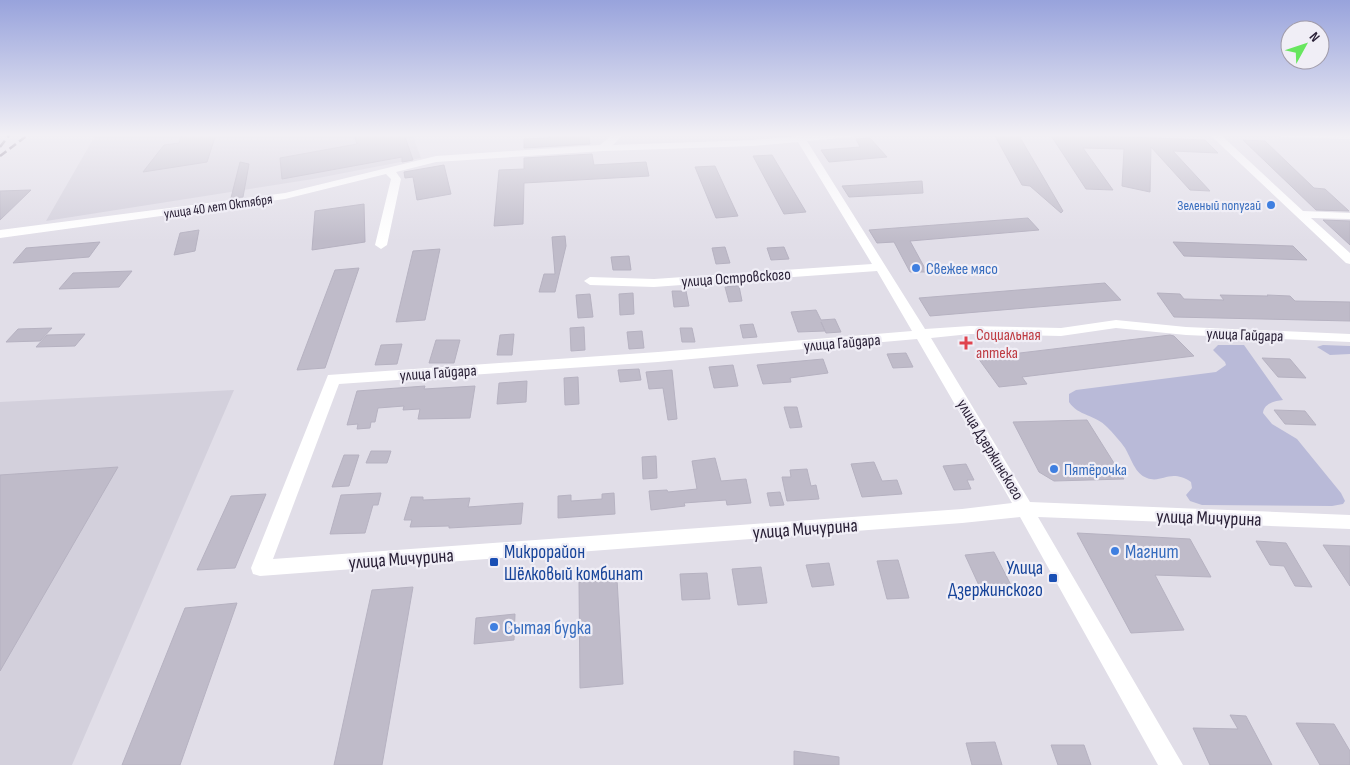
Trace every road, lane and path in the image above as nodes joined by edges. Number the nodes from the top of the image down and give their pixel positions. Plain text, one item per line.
1 (394, 170) edge
2 (820, 170) edge
3 (1253, 170) edge
4 (389, 171) junction
5 (1301, 214) junction
6 (1350, 216) edge
7 (0, 234) edge
8 (381, 245) dead end
9 (1350, 260) edge
10 (881, 267) junction
11 (590, 281) dead end
12 (923, 335) junction
13 (1350, 338) edge
14 (1027, 509) junction
15 (1350, 522) edge
16 (260, 568) joint
17 (1171, 765) edge

1 - 4 street, улица 40 лет Октября
2 - 10 street, улица Дзержинского
3 - 5 street
4 - 7 street, улица 40 лет Октября
4 - 8 street
5 - 6 street
5 - 9 street
10 - 11 street, улица Островского
10 - 12 street, улица Дзержинского
12 - 13 street, улица Гайдара
12 - 14 street, улица Дзержинского
12 - 16 street, улица Гайдара
14 - 15 street, улица Мичурина
14 - 16 street, улица Мичурина
14 - 17 street, улица Дзержинского

